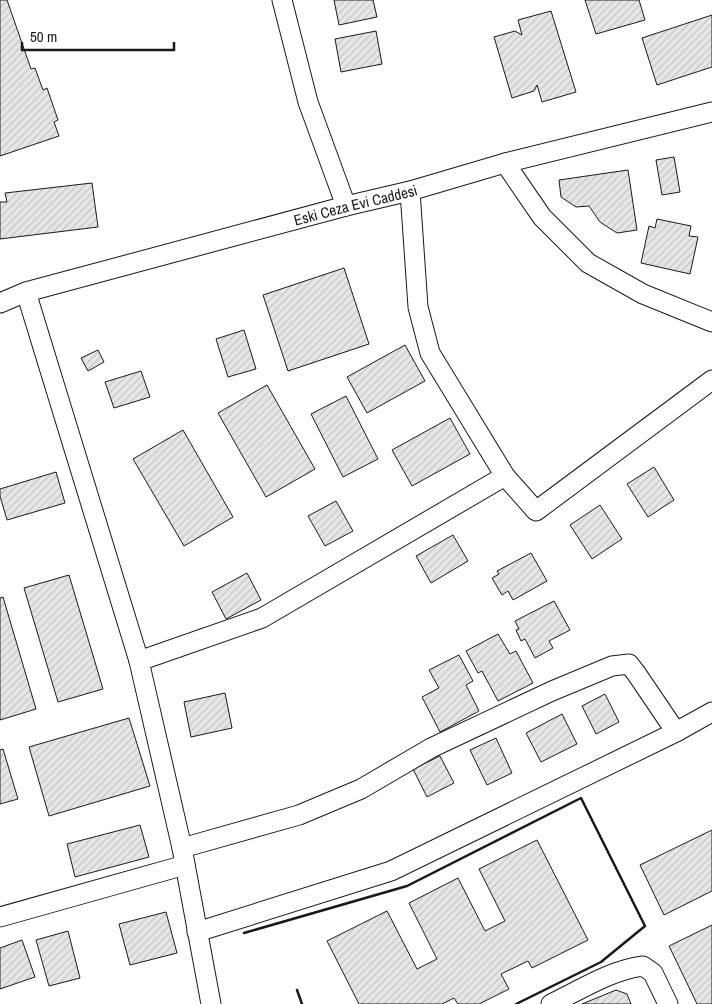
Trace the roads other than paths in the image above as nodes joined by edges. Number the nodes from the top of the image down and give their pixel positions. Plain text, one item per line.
1 (282, 0) edge
2 (712, 112) edge
3 (505, 162) junction
4 (410, 192) junction
5 (346, 206) junction
6 (26, 292) junction
7 (0, 303) edge
8 (712, 322) edge
9 (712, 380) edge
10 (505, 476) junction
11 (139, 661) junction
12 (712, 712) edge
13 (676, 732) junction
14 (183, 856) junction
15 (0, 917) edge
16 (197, 932) junction
17 (211, 1004) edge
18 (551, 1004) edge
19 (668, 1004) edge

1 - 5 street
2 - 3 street, Eski Ceza Evi Caddesi
3 - 4 street, Eski Ceza Evi Caddesi
3 - 8 street
4 - 5 street, Eski Ceza Evi Caddesi
4 - 10 street
5 - 6 street, Eski Ceza Evi Caddesi
6 - 7 street, Eski Ceza Evi Caddesi
6 - 11 street
9 - 10 street
10 - 11 street
11 - 14 street
12 - 13 street
13 - 14 street
13 - 16 street
14 - 15 street
14 - 16 street
16 - 17 street
18 - 19 street

